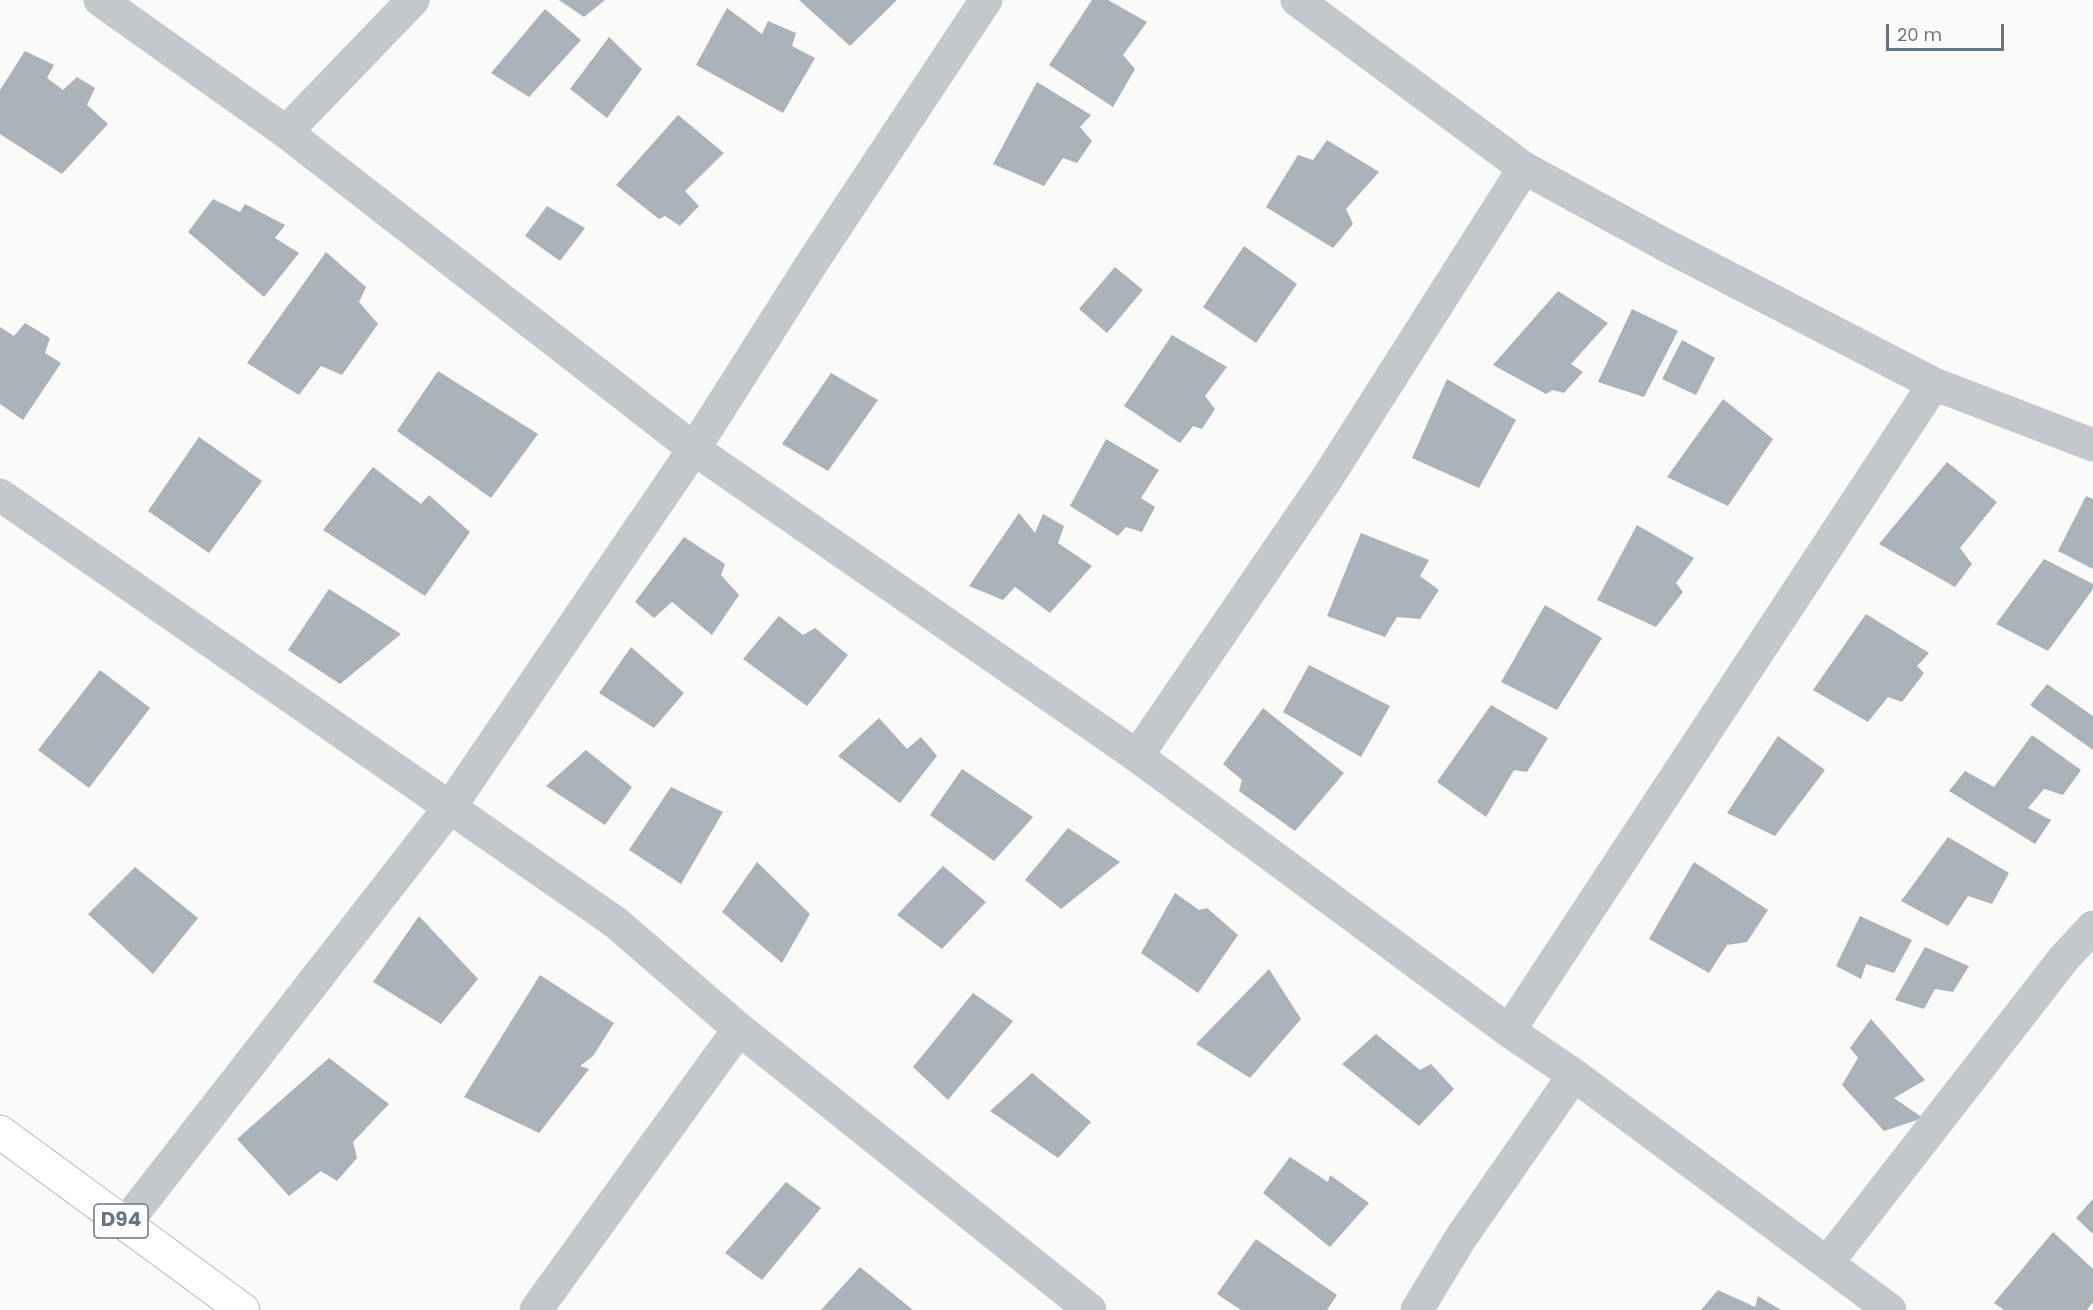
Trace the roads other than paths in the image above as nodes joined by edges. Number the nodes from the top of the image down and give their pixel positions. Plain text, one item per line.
1 (100, 0) edge
2 (414, 0) edge
3 (986, 0) edge
4 (1297, 0) edge
5 (286, 132) junction
6 (1524, 168) junction
7 (1934, 384) junction
8 (2093, 445) edge
9 (694, 449) junction
10 (0, 495) edge
11 (1137, 756) junction
12 (450, 807) junction
13 (2093, 927) edge
14 (739, 1029) junction
15 (1509, 1031) junction
16 (1574, 1075) junction
17 (0, 1132) edge
18 (125, 1224) junction
19 (1827, 1263) junction
20 (243, 1310) edge
21 (536, 1310) edge
22 (1090, 1310) edge
23 (1417, 1310) edge
24 (1890, 1310) edge

1 - 5 street
2 - 5 street
3 - 9 street
4 - 6 street
5 - 9 street
6 - 7 street
6 - 11 street
7 - 8 street
7 - 15 street
9 - 11 street
9 - 12 street
10 - 12 street
11 - 15 street
12 - 14 street
12 - 18 street
13 - 19 street
14 - 21 street
14 - 22 street
15 - 16 street
16 - 19 street
16 - 23 street
17 - 18 main road, D94
18 - 20 main road, D94
19 - 24 street

